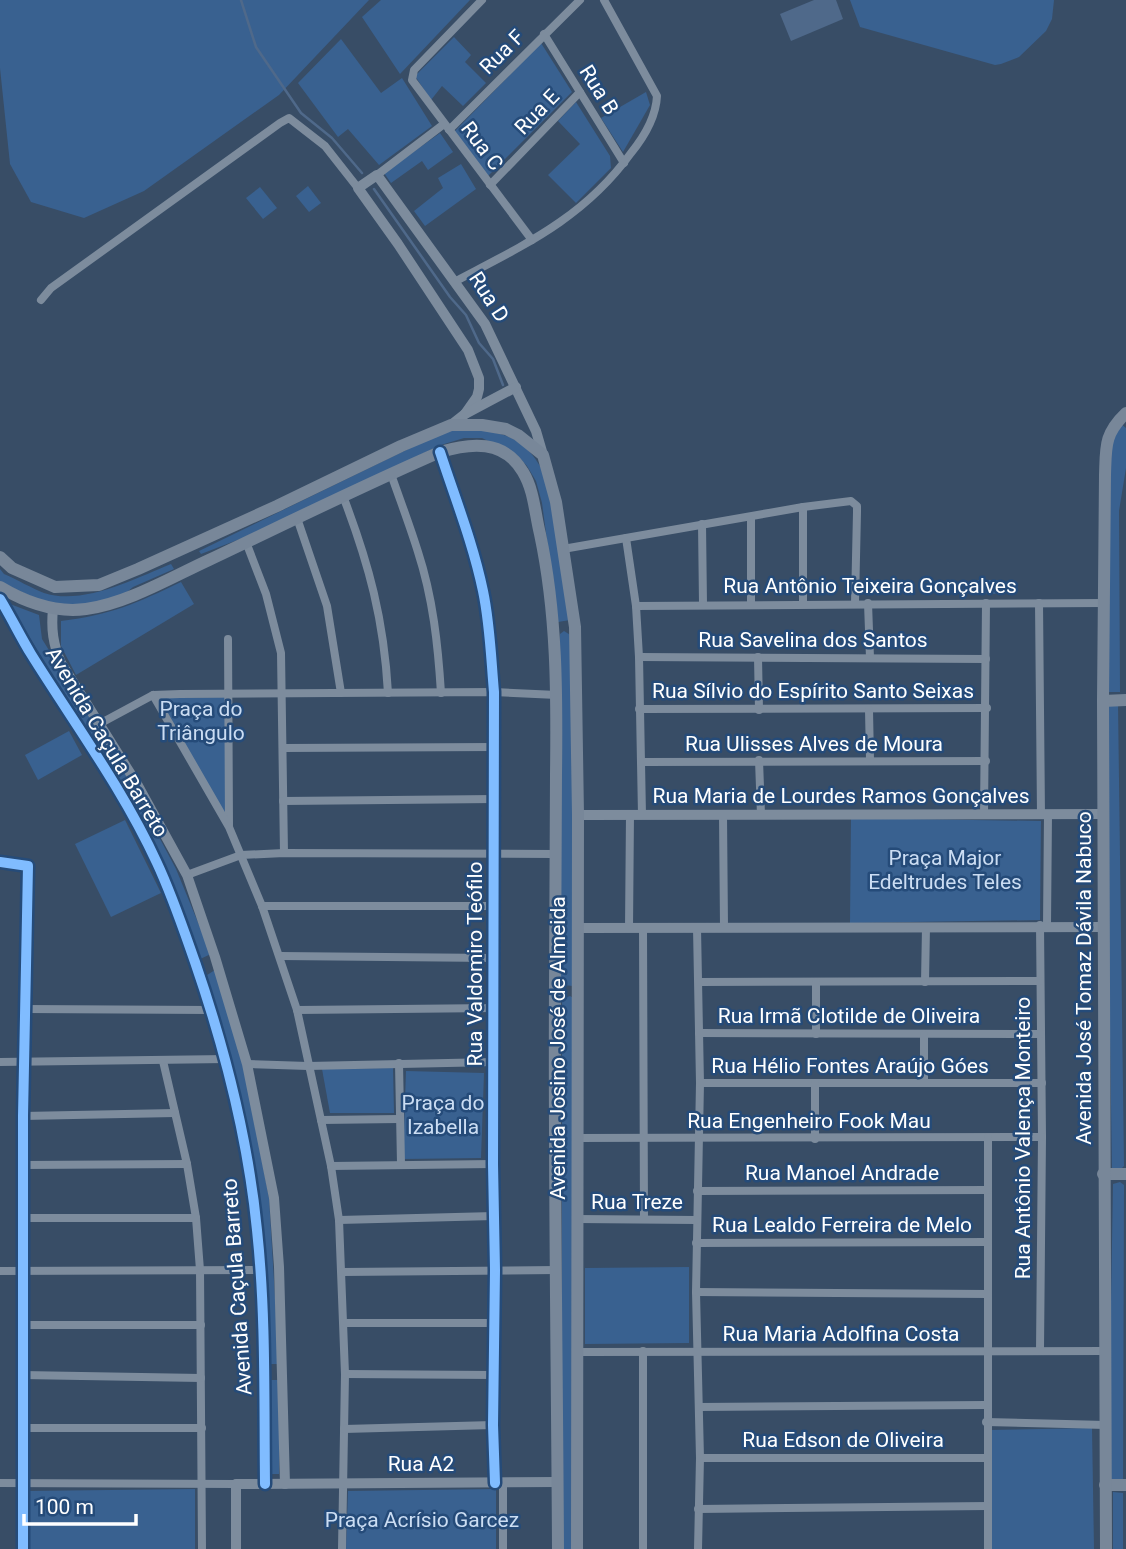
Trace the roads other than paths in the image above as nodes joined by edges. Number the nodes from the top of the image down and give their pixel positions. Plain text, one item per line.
1 (482, 0) edge
2 (580, 0) edge
3 (604, 0) edge
4 (544, 34) junction
5 (580, 92) junction
6 (447, 127) junction
7 (624, 163) junction
8 (377, 175) junction
9 (490, 185) junction
10 (358, 188) junction
11 (532, 240) junction
12 (456, 281) junction
13 (41, 300) dead end
14 (516, 387) junction
15 (1126, 413) edge
16 (465, 414) junction
17 (451, 425) junction
18 (440, 452) junction
19 (543, 455) junction
20 (391, 474) junction
21 (343, 496) junction
22 (803, 507) junction
23 (751, 517) junction
24 (297, 518) junction
25 (239, 523) junction
26 (702, 524) junction
27 (626, 538) junction
28 (246, 542) junction
29 (563, 548) junction
30 (0, 557) edge
31 (121, 576) junction
32 (0, 587) edge
33 (136, 593) junction
34 (0, 599) edge
35 (855, 603) junction
36 (868, 603) junction
37 (986, 603) junction
38 (1038, 603) junction
39 (1104, 603) junction
40 (703, 604) junction
41 (751, 604) junction
42 (803, 604) junction
43 (636, 606) junction
44 (53, 609) junction
45 (575, 627) junction
46 (554, 630) junction
47 (229, 639) dead end
48 (639, 657) junction
49 (758, 657) junction
50 (870, 658) junction
51 (986, 659) junction
52 (494, 692) junction
53 (388, 693) junction
54 (441, 693) junction
55 (229, 694) junction
56 (283, 694) junction
57 (341, 694) junction
58 (153, 695) junction
59 (557, 695) junction
60 (1126, 699) edge
61 (1103, 701) junction
62 (987, 708) junction
63 (639, 709) junction
64 (759, 710) junction
65 (869, 710) junction
66 (101, 723) junction
67 (283, 747) junction
68 (494, 747) junction
69 (759, 760) junction
70 (870, 760) junction
71 (986, 761) junction
72 (641, 762) junction
73 (495, 799) junction
74 (283, 801) junction
75 (1044, 814) junction
76 (1104, 814) junction
77 (578, 815) junction
78 (636, 815) junction
79 (723, 815) junction
80 (985, 815) junction
81 (761, 816) junction
82 (229, 827) junction
83 (284, 853) junction
84 (494, 853) junction
85 (555, 853) junction
86 (241, 855) junction
87 (0, 862) edge
88 (187, 875) junction
89 (262, 906) junction
90 (493, 906) junction
91 (1044, 925) junction
92 (724, 927) junction
93 (926, 927) junction
94 (1104, 927) junction
95 (578, 928) junction
96 (629, 928) junction
97 (643, 928) junction
98 (697, 928) junction
99 (280, 956) junction
100 (215, 957) junction
101 (493, 958) junction
102 (196, 964) junction
103 (1040, 981) junction
104 (699, 982) junction
105 (816, 982) junction
106 (925, 982) junction
107 (555, 990) junction
108 (577, 990) junction
109 (495, 1008) junction
110 (25, 1009) junction
111 (211, 1010) junction
112 (297, 1010) junction
113 (699, 1033) junction
114 (816, 1034) junction
115 (1041, 1034) junction
116 (924, 1035) junction
117 (226, 1059) junction
118 (163, 1061) junction
119 (0, 1062) edge
120 (24, 1062) junction
121 (494, 1062) junction
122 (400, 1063) junction
123 (247, 1064) junction
124 (308, 1066) junction
125 (700, 1083) junction
126 (815, 1083) junction
127 (924, 1083) junction
128 (1042, 1083) junction
129 (175, 1113) junction
130 (23, 1116) junction
131 (399, 1119) junction
132 (321, 1120) junction
133 (699, 1137) junction
134 (1042, 1137) junction
135 (576, 1138) junction
136 (988, 1138) junction
137 (645, 1139) junction
138 (816, 1139) junction
139 (187, 1164) junction
140 (401, 1164) junction
141 (493, 1164) junction
142 (24, 1165) junction
143 (331, 1166) junction
144 (1104, 1174) junction
145 (1126, 1174) edge
146 (988, 1190) junction
147 (697, 1191) junction
148 (494, 1216) junction
149 (24, 1218) junction
150 (196, 1218) junction
151 (644, 1218) junction
152 (577, 1219) junction
153 (339, 1220) junction
154 (696, 1220) junction
155 (988, 1242) junction
156 (696, 1243) junction
157 (0, 1270) edge
158 (200, 1270) junction
159 (260, 1270) junction
160 (495, 1270) junction
161 (557, 1270) junction
162 (23, 1271) junction
163 (342, 1272) junction
164 (696, 1292) junction
165 (988, 1294) junction
166 (344, 1323) junction
167 (494, 1323) junction
168 (23, 1325) junction
169 (201, 1325) junction
170 (1040, 1350) junction
171 (643, 1351) junction
172 (696, 1351) junction
173 (986, 1351) junction
174 (1104, 1351) junction
175 (578, 1352) junction
176 (264, 1373) junction
177 (282, 1373) junction
178 (345, 1374) junction
179 (22, 1375) junction
180 (493, 1375) junction
181 (201, 1378) junction
182 (986, 1405) junction
183 (699, 1407) junction
184 (986, 1423) junction
185 (493, 1425) junction
186 (1107, 1425) junction
187 (23, 1428) junction
188 (202, 1429) junction
189 (344, 1429) junction
190 (700, 1458) junction
191 (987, 1458) junction
192 (558, 1482) junction
193 (0, 1483) edge
194 (23, 1483) junction
195 (343, 1483) junction
196 (499, 1483) junction
197 (202, 1484) junction
198 (236, 1484) junction
199 (265, 1484) junction
200 (285, 1484) junction
201 (1105, 1485) junction
202 (1126, 1485) edge
203 (988, 1506) junction
204 (698, 1509) junction
205 (23, 1549) edge
206 (202, 1549) edge
207 (236, 1549) edge
208 (342, 1549) edge
209 (503, 1549) edge
210 (558, 1549) edge
211 (577, 1549) edge
212 (643, 1549) edge
213 (698, 1549) edge
214 (988, 1549) edge
215 (1106, 1549) edge

1 - 6 street, Rua C
2 - 4 street, Rua F
3 - 7 street
4 - 5 street, Rua B
4 - 6 street, Rua F
5 - 7 street, Rua B
5 - 9 street, Rua E
6 - 8 street, Rua F
6 - 9 street, Rua C
7 - 11 street
8 - 10 street
8 - 12 street, Rua D
9 - 11 street, Rua C
10 - 13 street
10 - 16 street
11 - 12 street
12 - 14 street, Rua D
14 - 16 street
14 - 19 street, Rua D
15 - 39 main road, Avenida José Tomaz Dávila Nabuco
16 - 17 street
17 - 19 main road
17 - 25 main road
18 - 20 main road, Avenida Josino José de Almeida
18 - 46 main road, Avenida Josino José de Almeida
18 - 52 street, Rua Valdomiro Teófilo
19 - 29 main road, Avenida Josino José de Almeida
20 - 21 main road, Avenida Josino José de Almeida
20 - 54 street
21 - 24 main road, Avenida Josino José de Almeida
21 - 53 street
22 - 23 street
22 - 35 street
22 - 42 street
23 - 26 street
23 - 41 street
24 - 28 main road, Avenida Josino José de Almeida
24 - 57 street
25 - 28 main road
25 - 31 main road
26 - 27 street
26 - 40 street
27 - 29 street
27 - 43 street
28 - 33 main road
28 - 56 street
29 - 45 main road, Avenida Josino José de Almeida
30 - 31 main road
31 - 33 main road
32 - 44 main road
33 - 44 main road
34 - 102 street, Avenida Caçula Barreto
35 - 36 street, Rua Antônio Teixeira Gonçalves
35 - 42 street, Rua Antônio Teixeira Gonçalves
36 - 37 street, Rua Antônio Teixeira Gonçalves
36 - 50 street
37 - 38 street, Rua Antônio Teixeira Gonçalves
37 - 51 street
38 - 39 street, Rua Antônio Teixeira Gonçalves
38 - 75 street, Rua Antônio Valença Monteiro
39 - 61 main road, Avenida José Tomaz Dávila Nabuco
40 - 41 street, Rua Antônio Teixeira Gonçalves
40 - 43 street, Rua Antônio Teixeira Gonçalves
41 - 42 street, Rua Antônio Teixeira Gonçalves
43 - 48 street
44 - 66 street, Avenida Caçula Barreto
45 - 46 main road
45 - 77 main road, Avenida Josino José de Almeida
46 - 59 main road, Avenida Josino José de Almeida
47 - 55 street
48 - 49 street, Rua Savelina dos Santos
48 - 63 street
49 - 50 street, Rua Savelina dos Santos
49 - 64 street
50 - 51 street, Rua Savelina dos Santos
51 - 62 street
52 - 54 street
52 - 59 street
52 - 68 street, Rua Valdomiro Teófilo
53 - 54 street
53 - 57 street
55 - 56 street
55 - 58 street
55 - 82 street
56 - 57 street
56 - 67 street
58 - 66 street
58 - 82 street
59 - 85 main road, Avenida Josino José de Almeida
60 - 61 main road
61 - 76 main road, Avenida José Tomaz Dávila Nabuco
62 - 65 street, Rua Sílvio do Espírito Santo Seixas
62 - 71 street
63 - 64 street, Rua Sílvio do Espírito Santo Seixas
63 - 72 street
64 - 65 street, Rua Sílvio do Espírito Santo Seixas
65 - 70 street
66 - 88 street, Avenida Caçula Barreto
67 - 68 street
67 - 74 street
68 - 73 street, Rua Valdomiro Teófilo
69 - 70 street, Rua Ulisses Alves de Moura
69 - 72 street, Rua Ulisses Alves de Moura
69 - 81 street
70 - 71 street, Rua Ulisses Alves de Moura
71 - 80 street
72 - 78 street
73 - 74 street
73 - 84 street, Rua Valdomiro Teófilo
74 - 83 street
75 - 76 street, Rua Maria de Lourdes Ramos Gonçalves
75 - 80 street, Rua Maria de Lourdes Ramos Gonçalves
75 - 91 street, Rua Antônio Valença Monteiro
76 - 94 main road, Avenida José Tomaz Dávila Nabuco
77 - 78 street, Rua Maria de Lourdes Ramos Gonçalves
77 - 95 main road, Avenida Josino José de Almeida
78 - 79 street, Rua Maria de Lourdes Ramos Gonçalves
78 - 96 street
79 - 81 street, Rua Maria de Lourdes Ramos Gonçalves
79 - 92 street
80 - 81 street, Rua Maria de Lourdes Ramos Gonçalves
82 - 86 street
83 - 84 street
83 - 86 street
84 - 85 street
84 - 90 street, Rua Valdomiro Teófilo
85 - 107 main road, Avenida Josino José de Almeida
86 - 88 street
86 - 89 street
87 - 110 street
88 - 100 street, Avenida Caçula Barreto
89 - 90 street
89 - 99 street
90 - 101 street, Rua Valdomiro Teófilo
91 - 93 street
91 - 94 street
91 - 103 street, Rua Antônio Valença Monteiro
92 - 93 street
92 - 98 street
93 - 106 street
94 - 144 main road, Avenida José Tomaz Dávila Nabuco
95 - 96 street
95 - 108 main road, Avenida Josino José de Almeida
96 - 97 street
97 - 98 street
97 - 137 street
98 - 104 street
99 - 101 street
99 - 112 street
100 - 102 street
100 - 123 street, Avenida Caçula Barreto
101 - 109 street, Rua Valdomiro Teófilo
102 - 111 street, Avenida Caçula Barreto
103 - 106 street
103 - 115 street, Rua Antônio Valença Monteiro
104 - 105 street
104 - 113 street
105 - 106 street
105 - 114 street
107 - 108 main road
107 - 161 main road, Avenida Josino José de Almeida
108 - 135 main road, Avenida Josino José de Almeida
109 - 112 street
109 - 121 street, Rua Valdomiro Teófilo
110 - 111 street
110 - 120 street
111 - 117 street, Avenida Caçula Barreto
112 - 124 street
113 - 114 street, Rua Irmã Clotilde de Oliveira
113 - 125 street
114 - 116 street, Rua Irmã Clotilde de Oliveira
115 - 116 street, Rua Irmã Clotilde de Oliveira
115 - 128 street, Rua Antônio Valença Monteiro
116 - 127 street
117 - 118 street
117 - 159 street, Avenida Caçula Barreto
118 - 120 street
118 - 129 street
119 - 120 street
120 - 130 street
121 - 122 street
121 - 141 street, Rua Valdomiro Teófilo
122 - 124 street
122 - 131 street
123 - 124 street
123 - 177 street, Avenida Caçula Barreto
124 - 132 street
125 - 126 street, Rua Hélio Fontes Araújo Góes
125 - 133 street
126 - 127 street, Rua Hélio Fontes Araújo Góes
126 - 138 street
127 - 128 street, Rua Hélio Fontes Araújo Góes
128 - 134 street, Rua Antônio Valença Monteiro
129 - 130 street
129 - 139 street
130 - 142 street
131 - 132 street
131 - 140 street
132 - 143 street
133 - 137 street, Rua Engenheiro Fook Mau
133 - 138 street, Rua Engenheiro Fook Mau
133 - 147 street
134 - 136 street, Rua Engenheiro Fook Mau
134 - 170 street, Rua Antônio Valença Monteiro
135 - 137 street, Rua Engenheiro Fook Mau
135 - 152 main road, Avenida Josino José de Almeida
136 - 138 street, Rua Engenheiro Fook Mau
136 - 146 street
137 - 151 street
139 - 142 street
139 - 150 street
140 - 141 street
140 - 143 street
141 - 148 street, Rua Valdomiro Teófilo
142 - 149 street
143 - 153 street
144 - 145 main road
144 - 174 main road, Avenida José Tomaz Dávila Nabuco
146 - 147 street, Rua Manoel Andrade
146 - 155 street
147 - 154 street
148 - 153 street
148 - 160 street, Rua Valdomiro Teófilo
149 - 150 street
149 - 162 street
150 - 158 street
151 - 152 street, Rua Treze
151 - 154 street, Rua Treze
152 - 175 main road, Avenida Josino José de Almeida
153 - 163 street
154 - 156 street
155 - 156 street, Rua Lealdo Ferreira de Melo
155 - 165 street
156 - 164 street
157 - 162 street
158 - 159 street
158 - 162 street
158 - 169 street
159 - 176 street, Avenida Caçula Barreto
160 - 161 street
160 - 163 street
160 - 167 street, Rua Valdomiro Teófilo
161 - 192 main road, Avenida Josino José de Almeida
162 - 168 street
163 - 166 street
164 - 165 street
164 - 172 street
165 - 173 street
166 - 167 street
166 - 178 street
167 - 180 street, Rua Valdomiro Teófilo
168 - 169 street
168 - 179 street
169 - 181 street
170 - 173 street, Rua Maria Adolfina Costa
170 - 174 street, Rua Maria Adolfina Costa
171 - 172 street, Rua Maria Adolfina Costa
171 - 175 street, Rua Maria Adolfina Costa
171 - 212 street
172 - 173 street, Rua Maria Adolfina Costa
172 - 183 street
173 - 182 street
174 - 186 main road, Avenida José Tomaz Dávila Nabuco
175 - 211 main road, Avenida Josino José de Almeida
176 - 177 street
176 - 199 street, Avenida Caçula Barreto
177 - 200 street, Avenida Caçula Barreto
178 - 180 street
178 - 189 street
179 - 181 street
179 - 187 street
180 - 185 street, Rua Valdomiro Teófilo
181 - 188 street
182 - 183 street
182 - 184 street
183 - 190 street
184 - 186 street
184 - 191 street
185 - 189 street
185 - 196 street, Rua Valdomiro Teófilo
186 - 201 main road, Avenida José Tomaz Dávila Nabuco
187 - 188 street
187 - 194 street
188 - 197 street
189 - 195 street
190 - 191 street, Rua Edson de Oliveira
190 - 204 street
191 - 203 street
192 - 196 street, Rua A2
192 - 210 main road, Avenida Josino José de Almeida
193 - 194 street
194 - 197 street
194 - 205 street
195 - 196 street, Rua A2
195 - 200 street, Rua A2
195 - 208 street
196 - 209 street, Rua Valdomiro Teófilo
197 - 198 street
197 - 206 street
198 - 199 street, Rua A2
198 - 207 street
199 - 200 street, Rua A2
201 - 202 main road
201 - 215 main road, Avenida José Tomaz Dávila Nabuco
203 - 204 street
203 - 214 street
204 - 213 street

